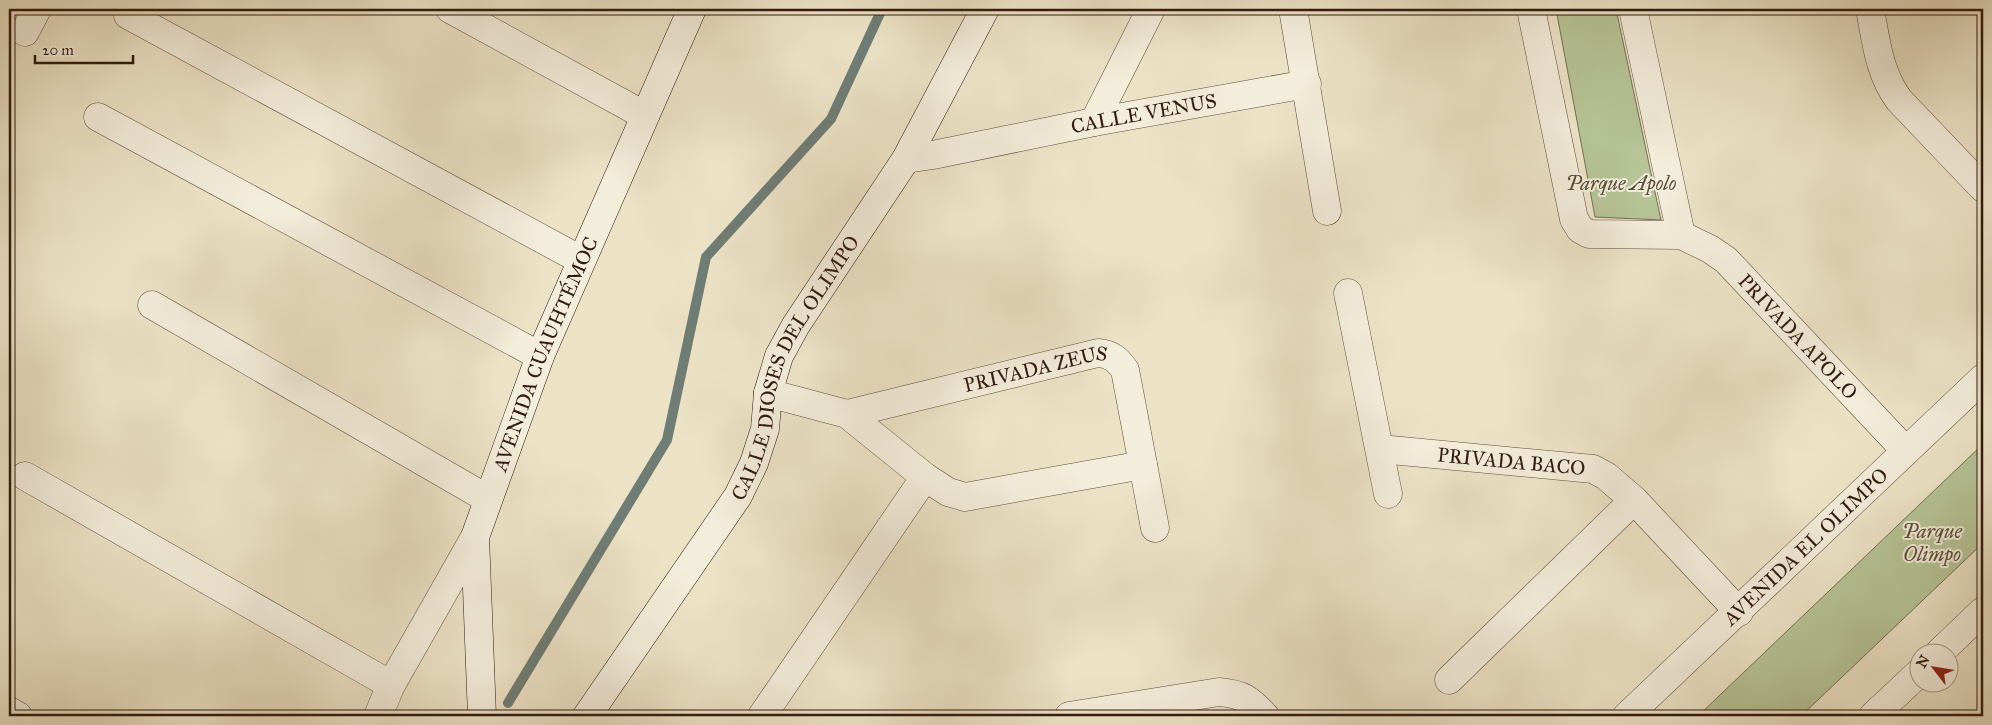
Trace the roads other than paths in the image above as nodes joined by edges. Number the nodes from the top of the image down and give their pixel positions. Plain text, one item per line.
1 (450, 9) edge
2 (692, 9) edge
3 (985, 9) edge
4 (1151, 9) edge
5 (1293, 9) edge
6 (1531, 9) edge
7 (1632, 9) edge
8 (1870, 9) edge
9 (128, 15) dead end
10 (1307, 84) junction
11 (644, 115) junction
12 (98, 118) dead end
13 (1094, 122) junction
14 (906, 159) junction
15 (1983, 188) edge
16 (1327, 211) dead end
17 (1681, 235) junction
18 (581, 260) junction
19 (1348, 293) dead end
20 (152, 305) dead end
21 (540, 356) junction
22 (1983, 378) edge
23 (768, 393) junction
24 (846, 414) junction
25 (1380, 450) junction
26 (1905, 450) junction
27 (1143, 465) junction
28 (25, 476) dead end
29 (925, 477) junction
30 (1388, 494) dead end
31 (488, 499) junction
32 (1634, 500) junction
33 (1155, 528) dead end
34 (475, 537) junction
35 (1983, 611) edge
36 (1739, 612) junction
37 (1950, 642) edge
38 (1449, 680) dead end
39 (1910, 684) edge
40 (391, 686) junction
41 (9, 711) edge
42 (1886, 712) edge
43 (18, 716) edge
44 (378, 716) edge
45 (482, 716) edge
46 (586, 716) edge
47 (762, 716) edge
48 (1069, 716) edge
49 (1265, 716) edge
50 (1627, 716) edge

1 - 11 street
2 - 11 street, AVENIDA CUAUHTÉMOC
3 - 14 street, CALLE DIOSES DEL OLIMPO
4 - 13 street
5 - 10 street
6 - 17 street, PRIVADA APOLO
7 - 17 street
8 - 15 street
9 - 18 street
10 - 13 street, CALLE VENUS
10 - 16 street
11 - 18 street, AVENIDA CUAUHTÉMOC
12 - 21 street
13 - 14 street, CALLE VENUS
14 - 23 street, CALLE DIOSES DEL OLIMPO
17 - 26 street, PRIVADA APOLO
18 - 21 street, AVENIDA CUAUHTÉMOC
19 - 25 street
20 - 31 street
21 - 31 street, AVENIDA CUAUHTÉMOC
22 - 26 street, AVENIDA EL OLIMPO
23 - 24 street, PRIVADA ZEUS
23 - 46 street, CALLE DIOSES DEL OLIMPO
24 - 27 street, PRIVADA ZEUS
24 - 29 street, PRIVADA ZEUS
25 - 30 street
25 - 32 street, PRIVADA BACO
26 - 36 street, AVENIDA EL OLIMPO
27 - 29 street, PRIVADA ZEUS
27 - 33 street, PRIVADA ZEUS
28 - 40 street
29 - 47 street
31 - 34 street, AVENIDA CUAUHTÉMOC
32 - 36 street, PRIVADA BACO
32 - 38 street
34 - 40 street
34 - 45 street, AVENIDA CUAUHTÉMOC
35 - 37 street
36 - 50 street, AVENIDA EL OLIMPO
39 - 42 street
40 - 44 street
41 - 43 street
48 - 49 street

